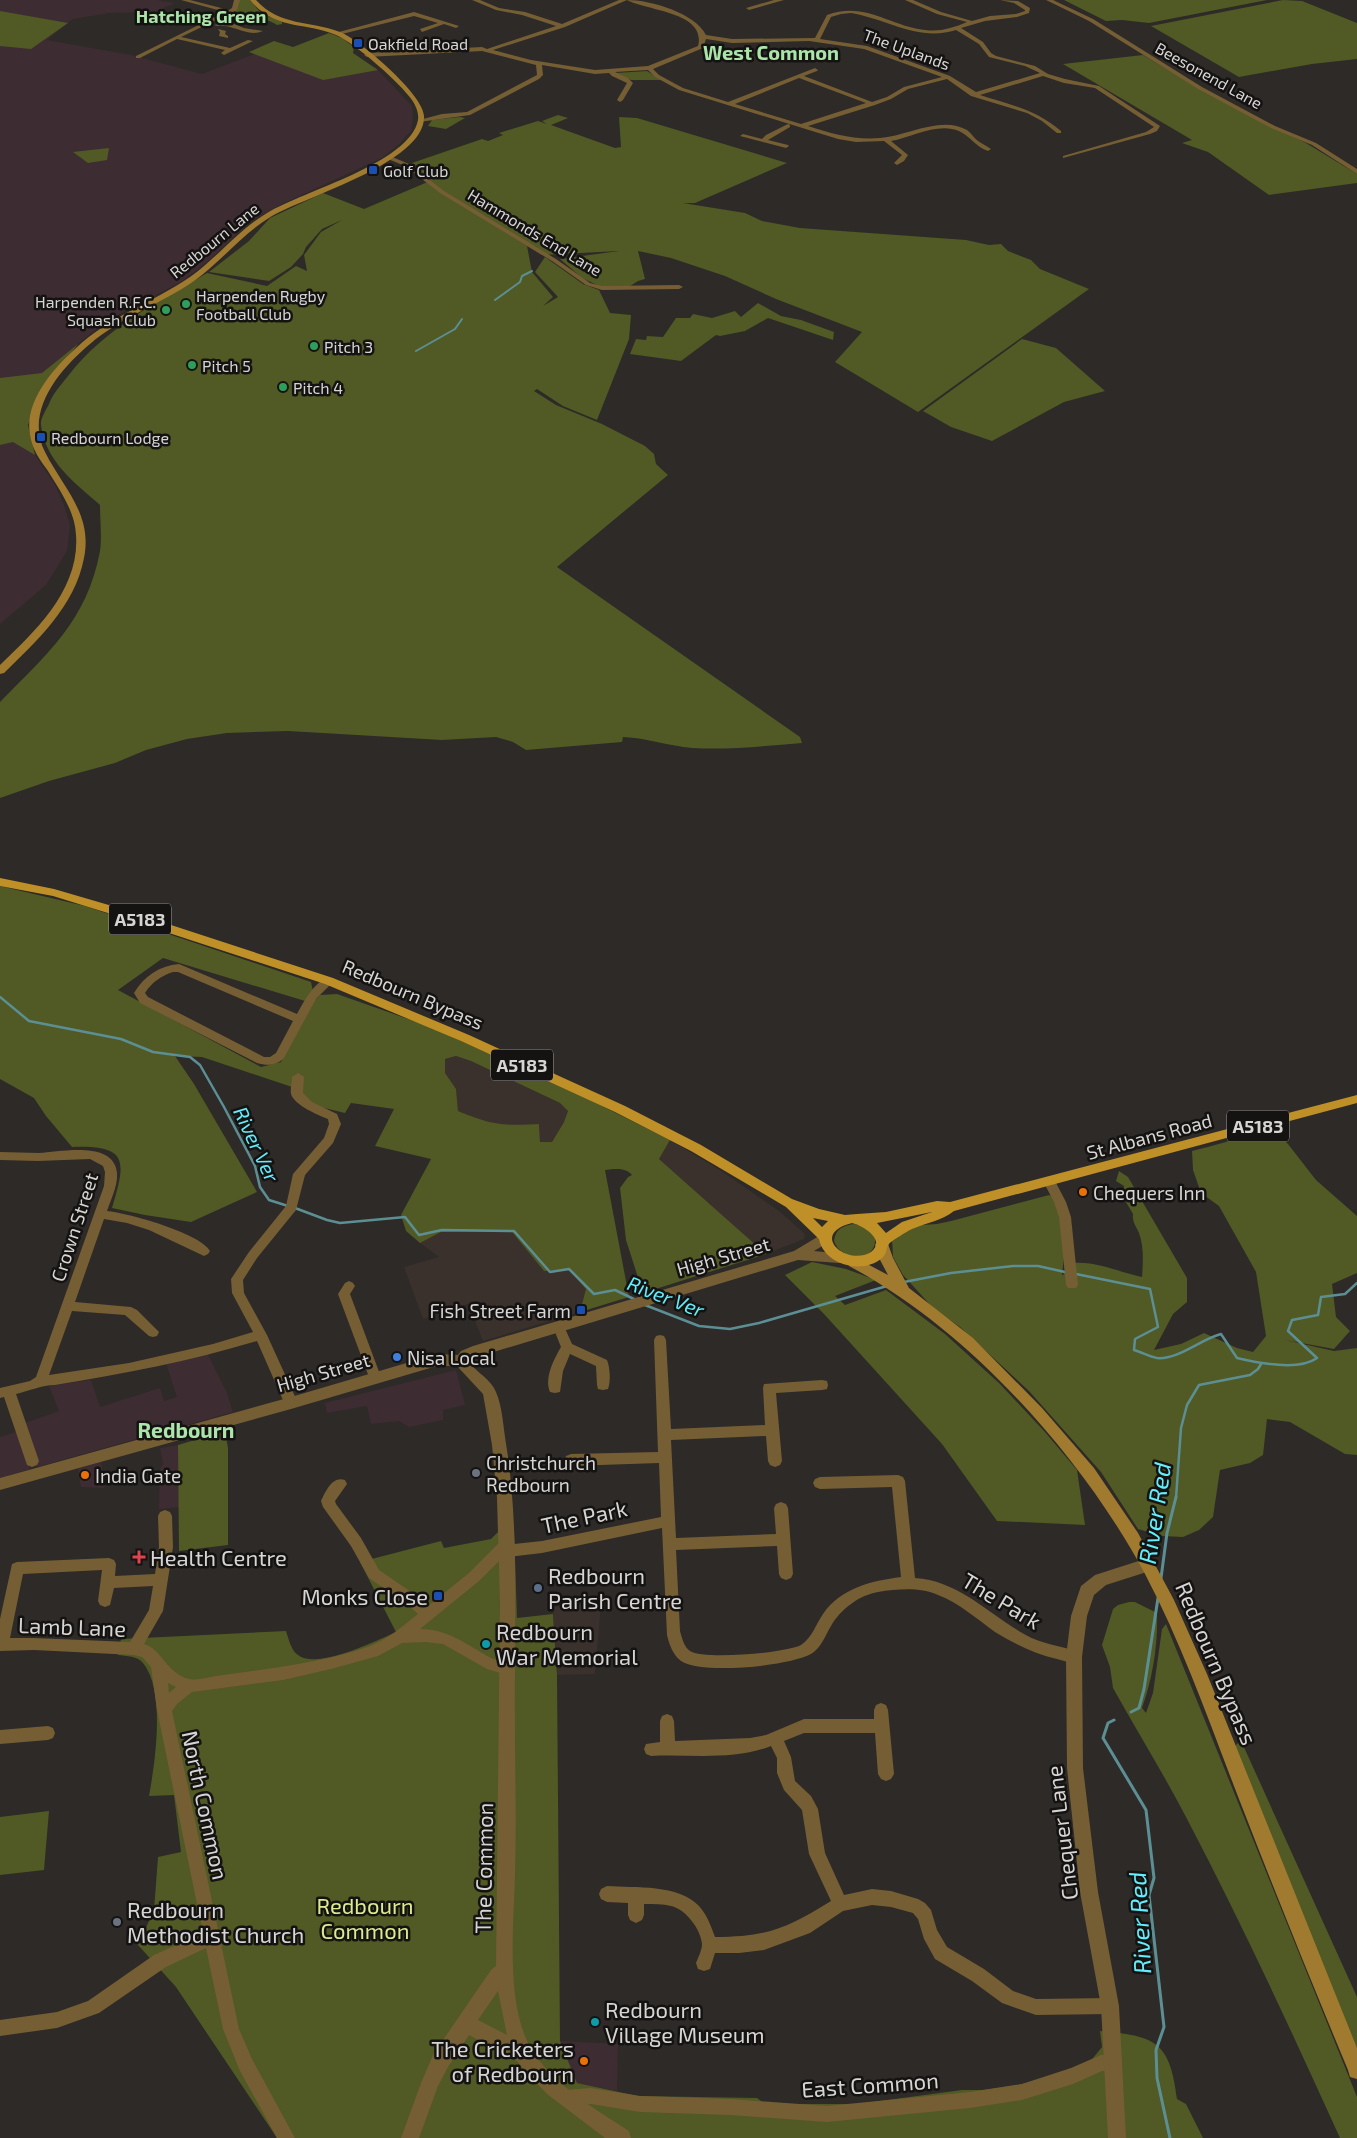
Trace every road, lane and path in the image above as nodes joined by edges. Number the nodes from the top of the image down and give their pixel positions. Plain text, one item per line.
1 (184, 0) edge
2 (206, 0) edge
3 (237, 0) edge
4 (253, 0) edge
5 (475, 0) edge
6 (624, 0) edge
7 (630, 0) edge
8 (781, 0) edge
9 (908, 0) edge
10 (1003, 0) edge
11 (1049, 0) edge
12 (191, 3) junction
13 (749, 8) dead end
14 (230, 12) junction
15 (971, 22) junction
16 (207, 23) junction
17 (442, 23) junction
18 (456, 26) dead end
19 (563, 26) junction
20 (218, 28) junction
21 (958, 29) junction
22 (422, 30) dead end
23 (260, 31) dead end
24 (932, 32) junction
25 (338, 33) junction
26 (176, 37) junction
27 (226, 37) dead end
28 (705, 37) junction
29 (944, 38) dead end
30 (969, 38) junction
31 (817, 39) junction
32 (959, 39) dead end
33 (250, 41) dead end
34 (732, 41) junction
35 (701, 47) junction
36 (488, 50) junction
37 (367, 55) junction
38 (138, 57) dead end
39 (539, 64) junction
40 (649, 68) junction
41 (816, 70) dead end
42 (613, 71) junction
43 (1045, 75) junction
44 (798, 76) junction
45 (948, 77) junction
46 (680, 89) junction
47 (974, 94) junction
48 (620, 100) dead end
49 (728, 104) junction
50 (872, 104) junction
51 (421, 117) junction
52 (796, 126) junction
53 (1059, 132) dead end
54 (743, 136) dead end
55 (828, 138) dead end
56 (764, 140) junction
57 (886, 140) junction
58 (786, 146) dead end
59 (988, 150) dead end
60 (390, 158) junction
61 (1064, 158) dead end
62 (897, 163) dead end
63 (1357, 172) edge
64 (679, 287) dead end
65 (0, 671) edge
66 (0, 882) edge
67 (329, 981) junction
68 (299, 1019) junction
69 (298, 1077) dead end
70 (1357, 1099) edge
71 (0, 1156) edge
72 (1049, 1181) junction
73 (787, 1202) junction
74 (950, 1207) junction
75 (99, 1214) junction
76 (843, 1219) junction
77 (858, 1219) junction
78 (824, 1237) junction
79 (882, 1243) junction
80 (204, 1251) dead end
81 (798, 1255) junction
82 (839, 1258) junction
83 (854, 1262) junction
84 (895, 1282) junction
85 (1072, 1285) dead end
86 (349, 1286) dead end
87 (67, 1306) junction
88 (559, 1327) junction
89 (153, 1332) dead end
90 (261, 1335) junction
91 (660, 1340) dead end
92 (567, 1347) junction
93 (462, 1361) junction
94 (375, 1377) junction
95 (41, 1380) junction
96 (603, 1385) dead end
97 (822, 1385) dead end
98 (555, 1388) dead end
99 (5, 1392) edge
100 (291, 1403) junction
101 (772, 1430) junction
102 (665, 1434) junction
103 (666, 1457) junction
104 (570, 1460) dead end
105 (775, 1460) dead end
106 (33, 1467) junction
107 (820, 1483) dead end
108 (0, 1484) edge
109 (340, 1484) dead end
110 (781, 1508) dead end
111 (165, 1516) dead end
112 (668, 1522) junction
113 (783, 1540) junction
114 (670, 1544) junction
115 (508, 1547) junction
116 (1148, 1565) junction
117 (786, 1574) dead end
118 (160, 1580) junction
119 (108, 1582) junction
120 (908, 1582) junction
121 (104, 1601) dead end
122 (427, 1614) junction
123 (400, 1638) junction
124 (1, 1645) edge
125 (134, 1649) junction
126 (1074, 1657) junction
127 (158, 1667) junction
128 (507, 1669) junction
129 (189, 1686) junction
130 (164, 1710) junction
131 (881, 1710) dead end
132 (666, 1721) dead end
133 (882, 1726) junction
134 (48, 1733) dead end
135 (0, 1737) edge
136 (775, 1739) junction
137 (651, 1748) dead end
138 (668, 1748) junction
139 (886, 1774) dead end
140 (607, 1894) dead end
141 (636, 1895) junction
142 (840, 1904) junction
143 (636, 1915) dead end
144 (210, 1938) junction
145 (710, 1945) junction
146 (704, 1963) dead end
147 (505, 1970) junction
148 (1110, 2006) junction
149 (464, 2024) junction
150 (0, 2028) edge
151 (524, 2054) junction
152 (1113, 2063) junction
153 (1357, 2070) edge
154 (566, 2098) junction
155 (286, 2138) edge
156 (410, 2138) edge
157 (622, 2138) edge
158 (1117, 2138) edge

1 - 12 street
2 - 12 street
3 - 14 street
4 - 25 main road
5 - 19 street
6 - 19 street
7 - 28 street
8 - 13 street
9 - 15 street
10 - 15 street
11 - 63 street, Beesonend Lane
12 - 14 street
14 - 16 street
15 - 21 street
16 - 20 street
16 - 26 street
17 - 18 street
17 - 22 street
17 - 25 street
19 - 36 street
20 - 23 street
20 - 27 street
21 - 24 street
21 - 30 street
24 - 29 street
24 - 31 street
25 - 37 main road
26 - 33 street
26 - 38 street
28 - 34 street
28 - 35 street
30 - 32 street
30 - 43 street
31 - 34 street, The Uplands
31 - 45 street, The Uplands
34 - 35 street
35 - 40 street
36 - 37 street
36 - 39 street
37 - 51 main road
39 - 42 street
39 - 51 street
40 - 42 street
40 - 46 street
41 - 44 street
42 - 48 street
43 - 47 street
43 - 61 street
44 - 49 street
44 - 50 street
45 - 47 street, The Uplands
45 - 50 street
46 - 49 street
46 - 52 street
47 - 53 street, The Uplands
49 - 52 street
50 - 52 street
51 - 60 main road, Redbourn Lane
52 - 55 street
52 - 56 street
52 - 57 street
54 - 56 street
56 - 58 street
57 - 59 street
57 - 62 street
60 - 64 street, Hammonds End Lane
60 - 65 main road, Redbourn Lane
66 - 67 main road, Redbourn Bypass / A5183
67 - 68 street
67 - 73 main road, Redbourn Bypass / A5183
68 - 68 street
69 - 90 street
70 - 72 main road, St Albans Road / A5183
71 - 75 street, Crown Street
72 - 74 main road, St Albans Road / A5183
72 - 85 street
73 - 76 main road, Redbourn Bypass / A5183
73 - 78 main road, Redbourn Bypass / A5183
74 - 77 main road, St Albans Road / A5183
74 - 79 main road, St Albans Road / A5183
75 - 80 street
75 - 87 street, Crown Street
76 - 77 main road
76 - 78 main road
77 - 79 main road
78 - 81 street, High Street
78 - 82 main road
79 - 83 main road
79 - 84 main road, Redbourn Bypass
81 - 82 street, High Street
81 - 88 street, High Street
82 - 83 main road
83 - 84 main road, Redbourn Bypass
84 - 116 main road, Redbourn Bypass
86 - 94 street
87 - 89 street
87 - 95 street, Crown Street
88 - 92 street
88 - 93 street, High Street
90 - 95 street
90 - 100 street
91 - 102 street, The Park
92 - 96 street
92 - 98 street
93 - 94 street, High Street
93 - 115 street, The Common
94 - 100 street, High Street
95 - 99 street
97 - 101 street
99 - 106 street
100 - 106 street, High Street
101 - 102 street
101 - 105 street
102 - 103 street, The Park
103 - 104 street
103 - 112 street, The Park
106 - 108 street, High Street
107 - 120 street
109 - 122 street
110 - 113 street
111 - 118 street
112 - 114 street, The Park
112 - 115 street, The Park
113 - 114 street
113 - 117 street
114 - 120 street, The Park
115 - 122 street
115 - 128 street, The Common
116 - 126 street, Chequer Lane
116 - 153 main road, Redbourn Bypass
118 - 119 street
118 - 125 street
119 - 121 street
119 - 124 street
120 - 126 street, The Park
122 - 123 street
123 - 128 street
123 - 129 street
124 - 125 street, Lamb Lane
125 - 127 street, Lamb Lane
126 - 148 street, Chequer Lane
127 - 129 street, Lamb Lane
127 - 130 street
128 - 147 street, The Common
129 - 130 street, North Common
130 - 144 street, North Common
131 - 133 street
132 - 138 street
133 - 136 street
133 - 139 street
134 - 135 street
136 - 138 street
136 - 142 street
137 - 138 street
140 - 141 street
141 - 143 street
141 - 145 street
142 - 145 street
142 - 148 street
144 - 150 street
144 - 155 street, North Common
145 - 146 street
147 - 149 street
147 - 151 street, The Common
148 - 152 street, Chequer Lane
149 - 151 street
149 - 156 street
151 - 154 street, The Common
152 - 154 street, East Common
152 - 158 street, Chequer Lane
154 - 157 street, The Common

